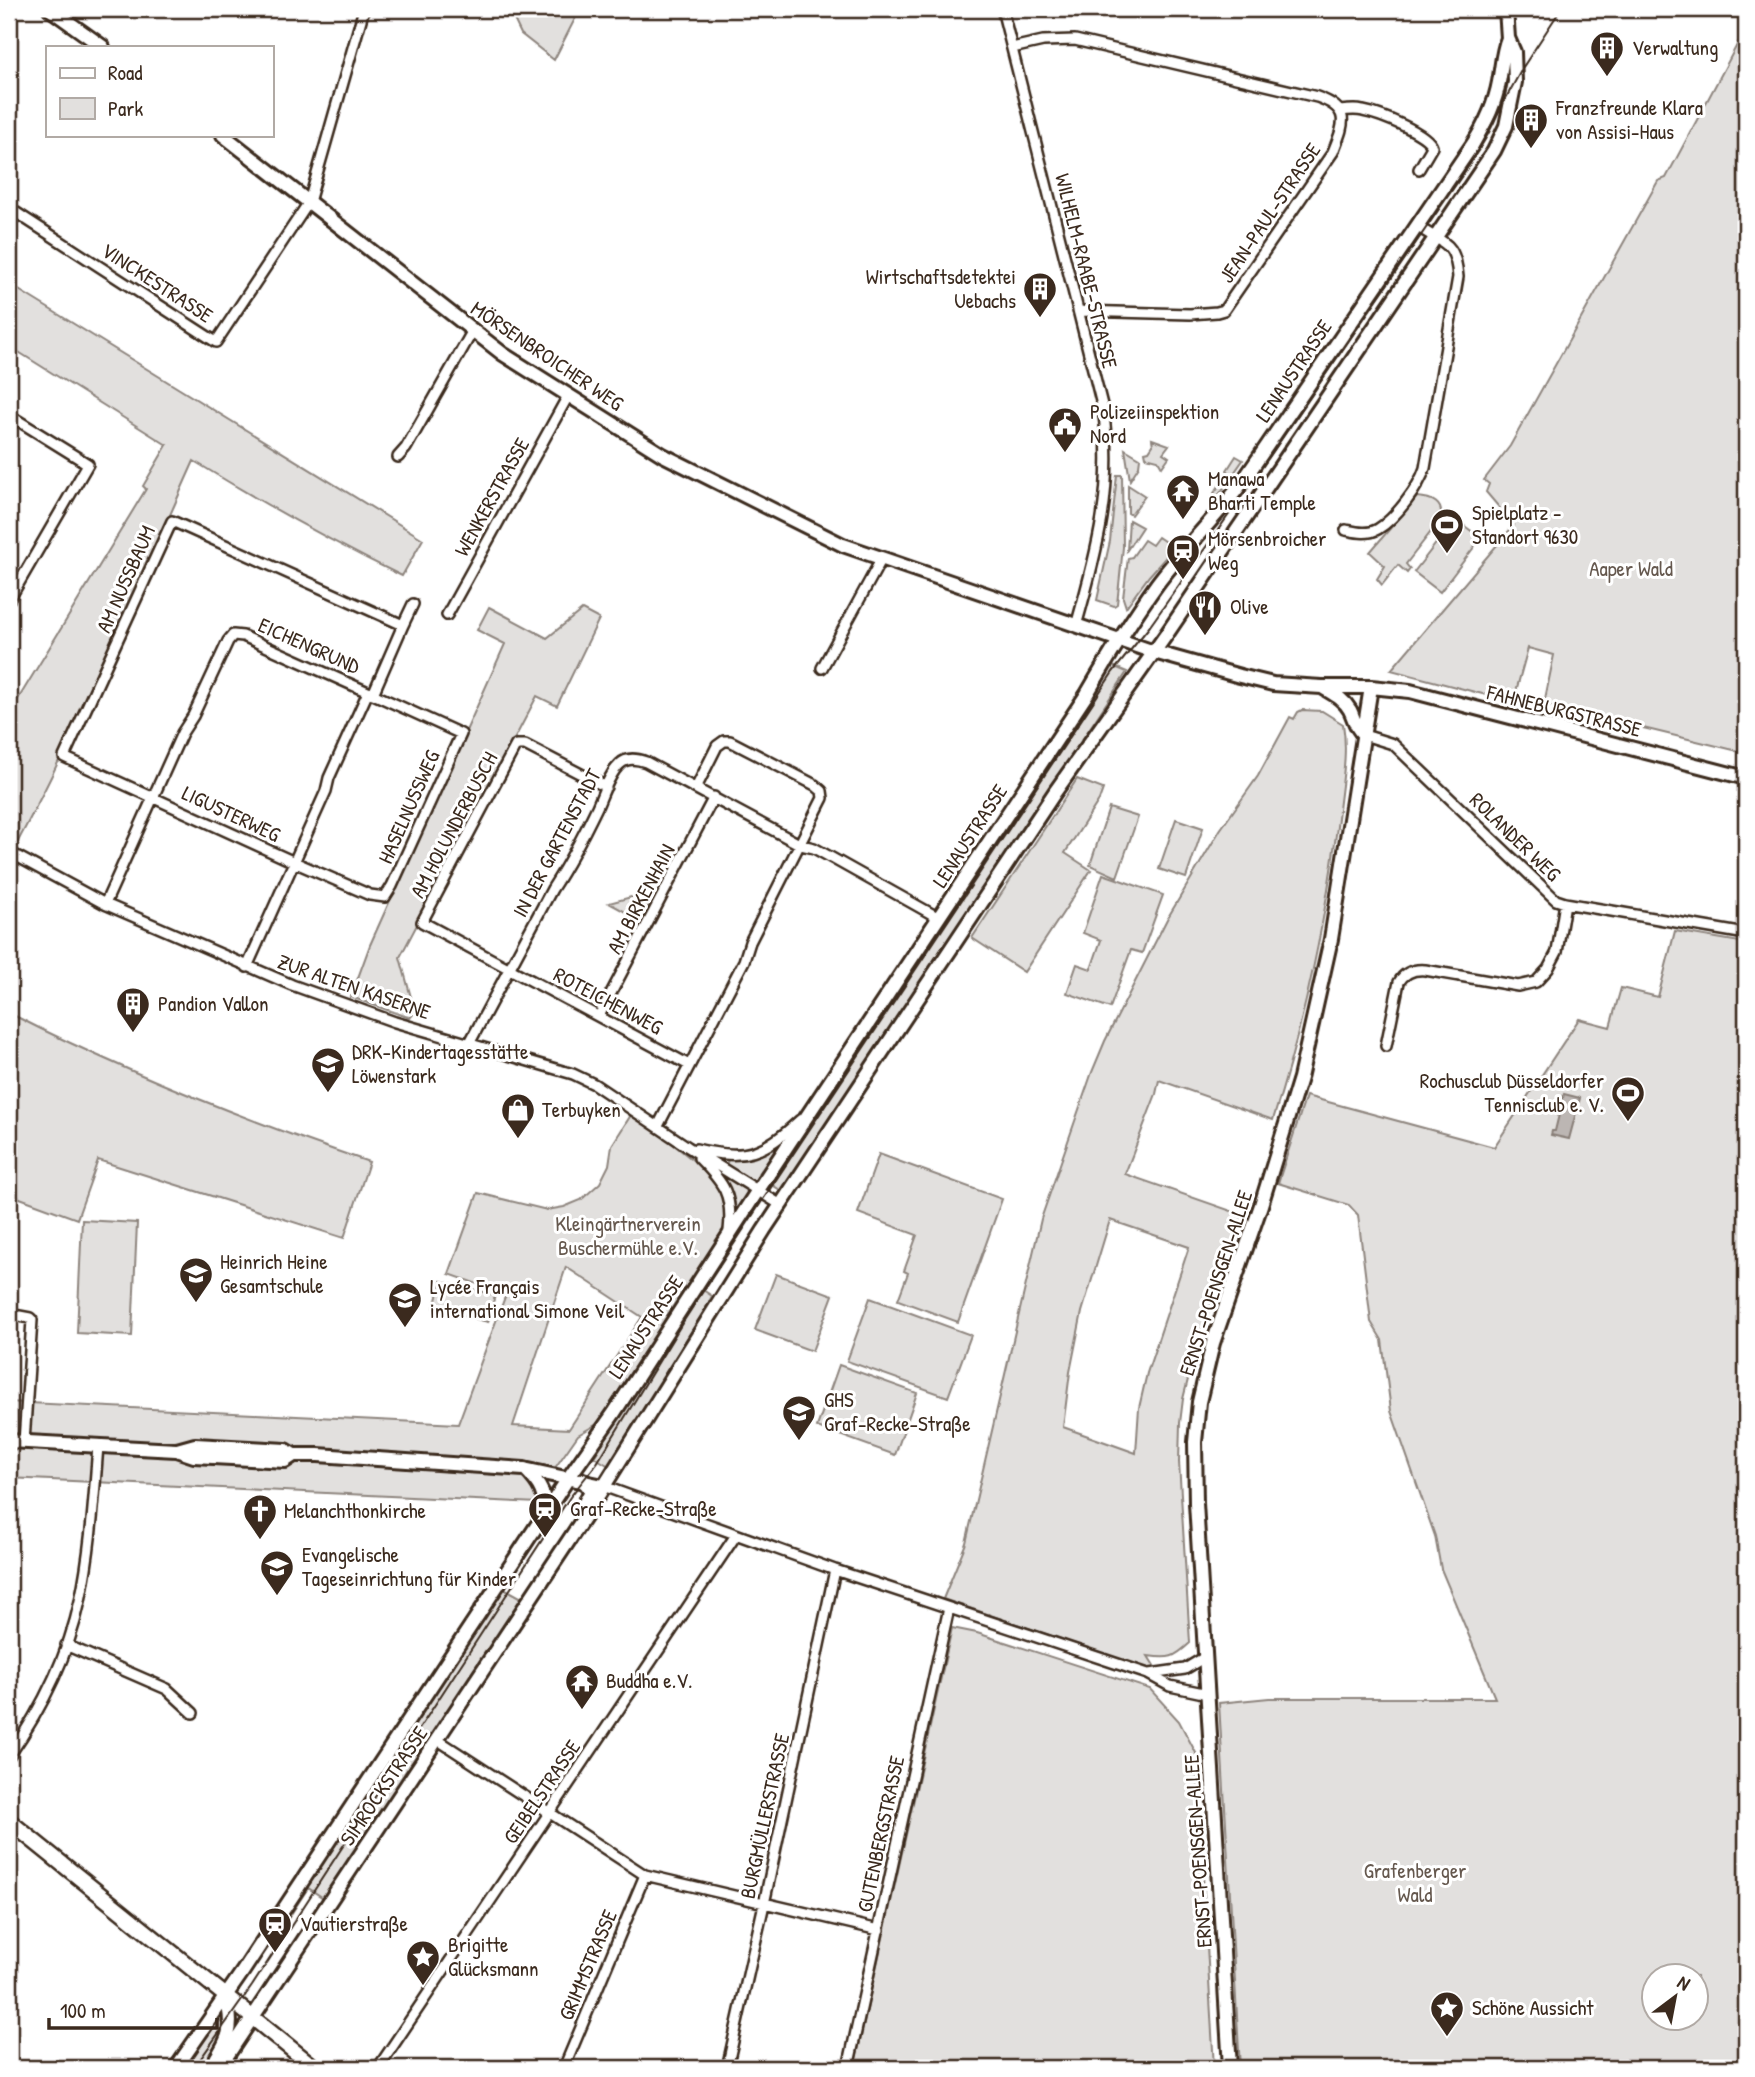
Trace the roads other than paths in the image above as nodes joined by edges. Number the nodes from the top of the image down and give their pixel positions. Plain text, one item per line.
1 (50, 9) edge
2 (364, 9) edge
3 (1002, 9) edge
4 (1506, 9) edge
5 (1508, 38) junction
6 (102, 46) edge
7 (1012, 48) junction
8 (1340, 111) junction
9 (224, 136) edge
10 (1419, 169) dead end
11 (309, 202) junction
12 (9, 208) edge
13 (1417, 226) junction
14 (1436, 239) junction
15 (1078, 311) junction
16 (472, 332) junction
17 (568, 396) junction
18 (9, 415) edge
19 (398, 457) dead end
20 (1346, 530) dead end
21 (881, 560) junction
22 (9, 600) edge
23 (413, 604) dead end
24 (447, 615) dead end
25 (403, 625) junction
26 (1076, 626) junction
27 (1119, 639) junction
28 (1154, 652) junction
29 (822, 668) dead end
30 (1322, 687) junction
31 (1371, 687) junction
32 (370, 693) junction
33 (1364, 735) junction
34 (1746, 778) edge
35 (606, 787) junction
36 (696, 788) junction
37 (153, 797) junction
38 (714, 797) junction
39 (801, 845) junction
40 (9, 852) edge
41 (294, 862) junction
42 (1565, 903) junction
43 (105, 904) junction
44 (939, 918) junction
45 (1746, 934) edge
46 (247, 967) junction
47 (510, 968) junction
48 (599, 1016) junction
49 (469, 1044) junction
50 (1386, 1046) dead end
51 (689, 1065) junction
52 (813, 1109) junction
53 (658, 1126) junction
54 (688, 1147) junction
55 (758, 1190) junction
56 (781, 1205) junction
57 (729, 1235) junction
58 (9, 1314) edge
59 (9, 1441) edge
60 (24, 1442) junction
61 (98, 1446) junction
62 (524, 1469) junction
63 (569, 1477) junction
64 (583, 1480) junction
65 (603, 1486) junction
66 (542, 1518) junction
67 (578, 1524) junction
68 (736, 1535) junction
69 (835, 1570) junction
70 (948, 1608) junction
71 (66, 1645) junction
72 (1205, 1657) junction
73 (1148, 1674) junction
74 (1208, 1694) junction
75 (193, 1713) dead end
76 (438, 1740) junction
77 (9, 1756) edge
78 (549, 1813) junction
79 (9, 1821) edge
80 (645, 1875) junction
81 (764, 1904) junction
82 (879, 1930) junction
83 (225, 1995) junction
84 (253, 2018) junction
85 (176, 2068) edge
86 (210, 2068) edge
87 (219, 2068) edge
88 (315, 2068) edge
89 (378, 2068) edge
90 (564, 2068) edge
91 (727, 2068) edge
92 (848, 2068) edge
93 (1230, 2068) edge

1 - 6 main road
2 - 11 street
3 - 7 street, WILHELM-RAABE-STRASSE
4 - 5 main road
5 - 13 main road, LENAUSTRASSE
5 - 14 main road, LENAUSTRASSE
7 - 8 street
7 - 15 street, WILHELM-RAABE-STRASSE
8 - 10 street
8 - 15 street, JEAN-PAUL-STRASSE
9 - 11 main road, MÖRSENBROICHER WEG
11 - 12 street, VINCKESTRASSE
11 - 16 main road, MÖRSENBROICHER WEG
13 - 14 street
13 - 27 main road, LENAUSTRASSE
14 - 20 street
14 - 28 main road, LENAUSTRASSE
15 - 26 street, WILHELM-RAABE-STRASSE
16 - 17 main road, MÖRSENBROICHER WEG
16 - 19 street
17 - 21 main road, MÖRSENBROICHER WEG
17 - 24 street, WENKERSTRASSE
18 - 22 street
21 - 26 main road, MÖRSENBROICHER WEG
21 - 29 street
23 - 25 street
25 - 32 street
25 - 37 street, AM NUSSBAUM
26 - 27 main road, MÖRSENBROICHER WEG
27 - 28 main road, MÖRSENBROICHER WEG
27 - 44 main road, LENAUSTRASSE
28 - 30 main road, MÖRSENBROICHER WEG
28 - 56 main road, LENAUSTRASSE
30 - 31 main road, MÖRSENBROICHER WEG
30 - 33 main road
31 - 33 main road, ERNST-POENSGEN-ALLEE
31 - 34 main road, FAHNEBURGSTRASSE
32 - 37 street, EICHENGRUND
32 - 41 street, EICHENGRUND
32 - 41 street, HASELNUSSWEG
33 - 42 street, ROLANDER WEG
33 - 72 main road, ERNST-POENSGEN-ALLEE
35 - 36 street, IN DER GARTENSTADT
35 - 47 street, IN DER GARTENSTADT
35 - 47 street, AM HOLUNDERBUSCH
36 - 38 street, IN DER GARTENSTADT
36 - 39 street
37 - 41 street, LIGUSTERWEG
37 - 43 street, EICHENGRUND
38 - 39 street, IN DER GARTENSTADT
38 - 48 street, AM BIRKENHAIN
39 - 44 street, IN DER GARTENSTADT
39 - 51 street
40 - 43 street, ZUR ALTEN KASERNE
41 - 46 street, EICHENGRUND
42 - 45 street, ROLANDER WEG
42 - 50 street
43 - 46 street, ZUR ALTEN KASERNE
44 - 52 main road, LENAUSTRASSE
46 - 49 street, ZUR ALTEN KASERNE
47 - 48 street, ROTEICHENWEG
47 - 49 street, IN DER GARTENSTADT
48 - 51 street, ROTEICHENWEG
49 - 53 street, ZUR ALTEN KASERNE
51 - 53 street
52 - 54 street, ZUR ALTEN KASERNE
52 - 55 main road, LENAUSTRASSE
53 - 54 street, ZUR ALTEN KASERNE
54 - 55 street, ZUR ALTEN KASERNE
54 - 57 street, ZUR ALTEN KASERNE
55 - 56 street, ZUR ALTEN KASERNE
55 - 57 main road, LENAUSTRASSE
56 - 65 main road, LENAUSTRASSE
57 - 63 main road, LENAUSTRASSE
58 - 60 street
59 - 60 main road
60 - 61 main road
61 - 62 main road
61 - 71 street
62 - 63 main road
62 - 66 main road
63 - 64 main road
63 - 66 main road, SIMROCKSTRASSE
64 - 65 main road
64 - 67 main road, SIMROCKSTRASSE
65 - 67 main road, SIMROCKSTRASSE
65 - 68 street
66 - 83 main road, SIMROCKSTRASSE
67 - 76 main road, SIMROCKSTRASSE
68 - 69 street
68 - 78 street, GEIBELSTRASSE
69 - 70 street
69 - 81 street, BURGMÜLLERSTRASSE
70 - 73 street
70 - 82 street, GUTENBERGSTRASSE
71 - 75 street
71 - 77 street
72 - 73 street
72 - 74 main road, ERNST-POENSGEN-ALLEE
73 - 74 street
74 - 93 main road, ERNST-POENSGEN-ALLEE
76 - 78 street
76 - 84 main road, SIMROCKSTRASSE
78 - 80 street
78 - 89 street, GEIBELSTRASSE
79 - 83 main road
80 - 81 street
80 - 90 street, GRIMMSTRASSE
81 - 82 street
81 - 91 street, BURGMÜLLERSTRASSE
82 - 92 street, GUTENBERGSTRASSE
83 - 84 main road
83 - 85 main road, SIMROCKSTRASSE
83 - 86 main road
84 - 87 main road, SIMROCKSTRASSE
84 - 88 main road

